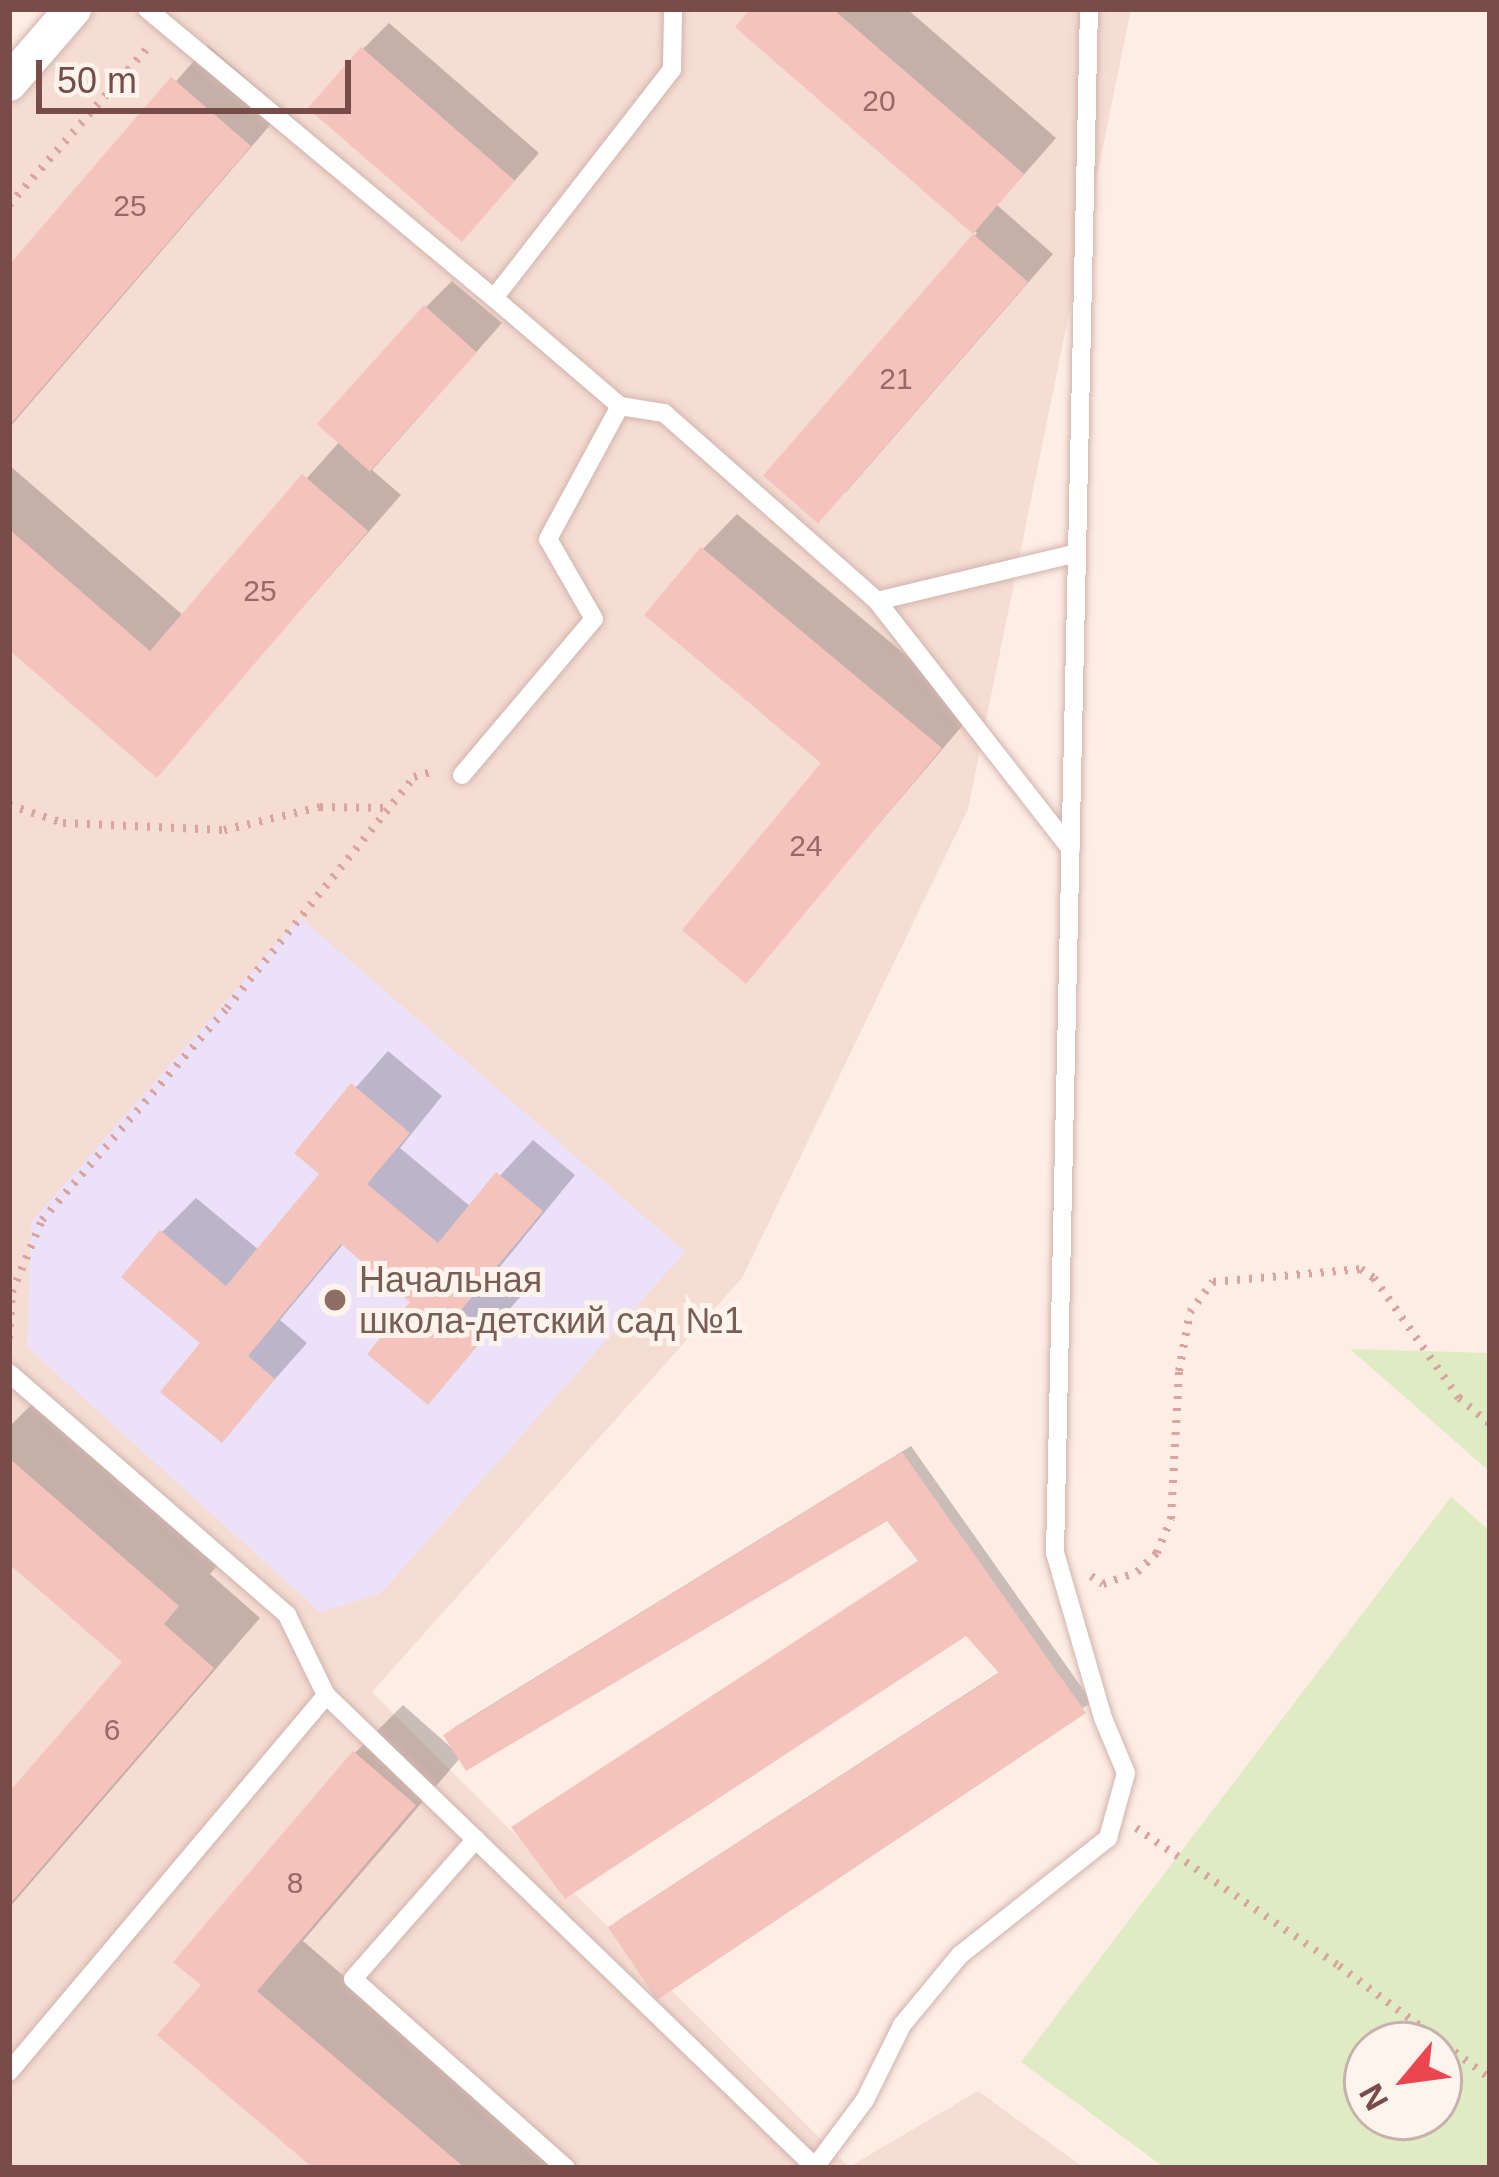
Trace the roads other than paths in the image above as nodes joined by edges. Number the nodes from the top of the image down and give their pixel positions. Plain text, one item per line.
1 (73, 9) edge
2 (147, 9) edge
3 (673, 9) edge
4 (1089, 9) edge
5 (9, 83) edge
6 (494, 298) junction
7 (620, 406) junction
8 (1077, 553) junction
9 (878, 601) junction
10 (462, 775) road end
11 (1071, 850) junction
12 (9, 1373) edge
13 (326, 1695) junction
14 (476, 1839) junction
15 (9, 2072) edge
16 (566, 2168) edge
17 (815, 2168) edge

1 - 5 street
2 - 6 lane
3 - 6 lane
4 - 8 lane
6 - 7 lane
7 - 9 lane
7 - 10 lane
8 - 9 lane
8 - 11 lane
9 - 11 lane
11 - 17 lane
12 - 13 lane
13 - 14 lane
13 - 15 lane
14 - 16 lane
14 - 17 lane

